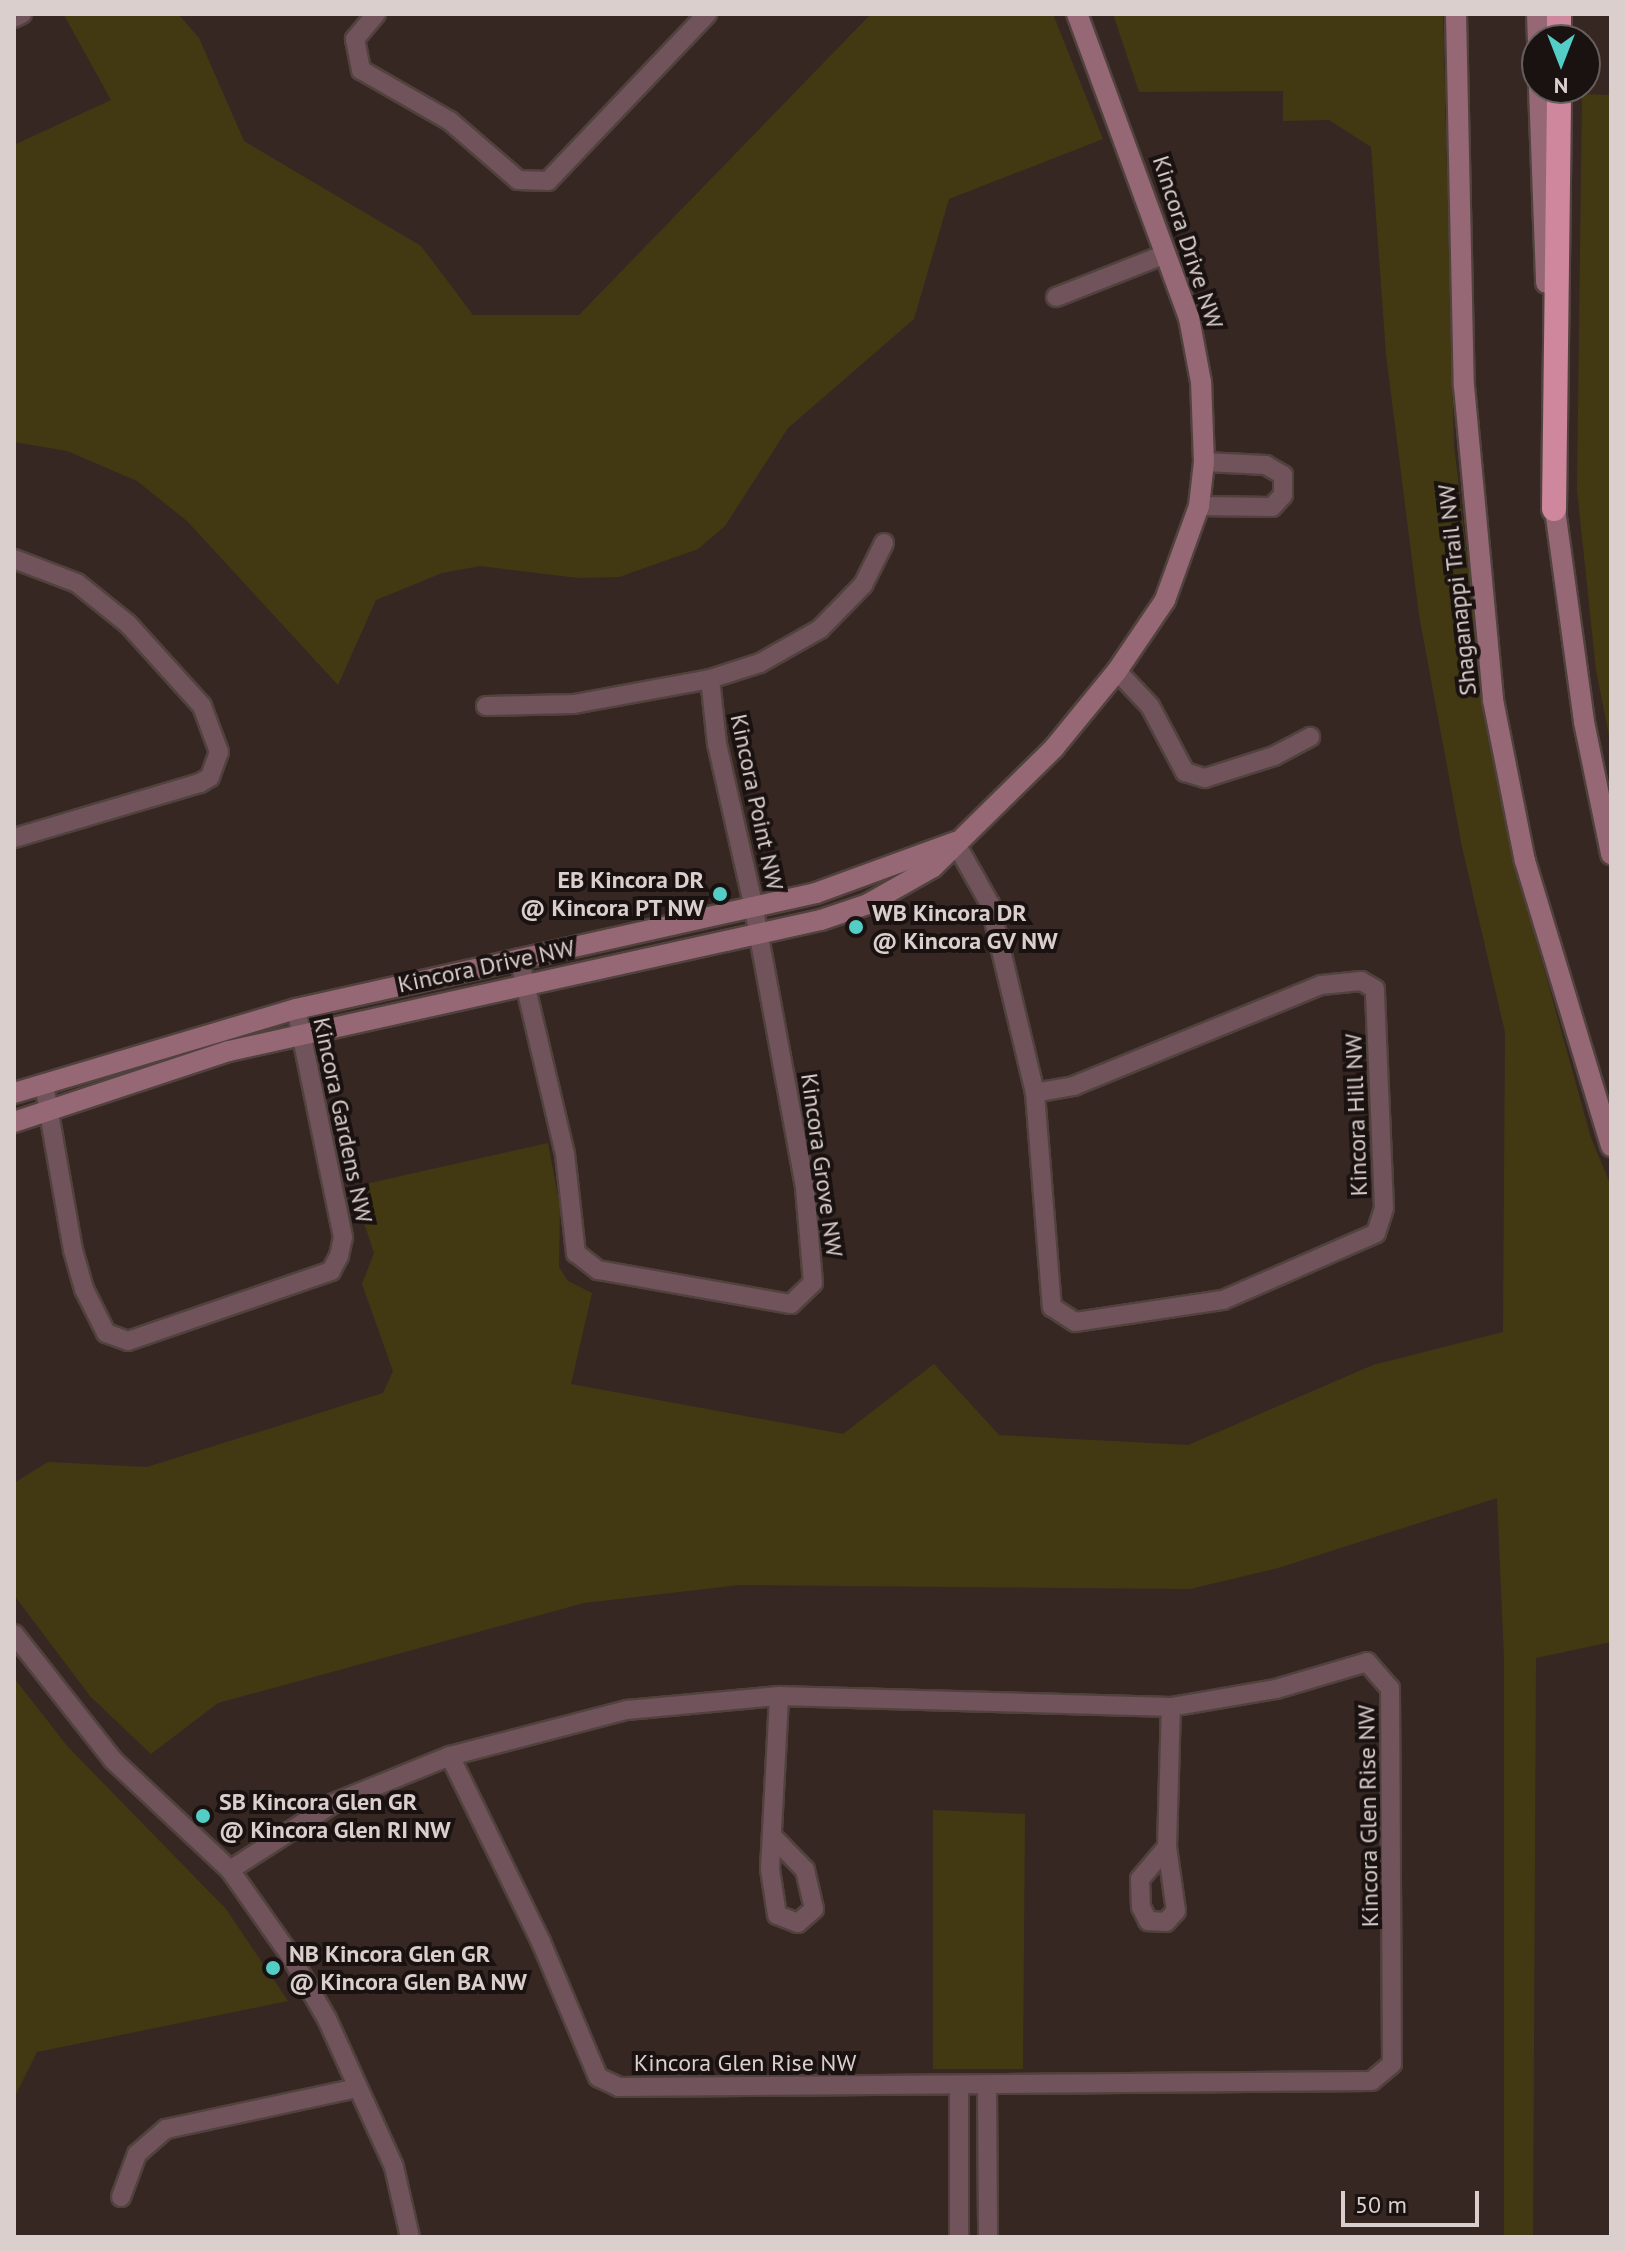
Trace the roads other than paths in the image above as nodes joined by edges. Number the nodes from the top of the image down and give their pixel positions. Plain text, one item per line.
1 (22, 14) edge
2 (376, 14) edge
3 (707, 14) edge
4 (1077, 14) edge
5 (1456, 14) edge
6 (14, 18) edge
7 (1540, 104) edge
8 (1559, 104) edge
9 (1166, 254) junction
10 (1056, 297) dead end
11 (1204, 462) junction
12 (1199, 506) junction
13 (1554, 509) junction
14 (884, 543) dead end
15 (14, 559) edge
16 (1117, 671) junction
17 (710, 679) junction
18 (486, 706) dead end
19 (1310, 737) dead end
20 (14, 838) edge
21 (955, 842) junction
22 (1611, 854) edge
23 (754, 908) junction
24 (759, 934) junction
25 (519, 958) junction
26 (525, 984) junction
27 (296, 1009) junction
28 (300, 1033) junction
29 (44, 1084) junction
30 (14, 1093) edge
31 (1035, 1093) junction
32 (52, 1111) junction
33 (14, 1122) edge
34 (1611, 1146) edge
35 (14, 1634) edge
36 (779, 1696) junction
37 (1171, 1707) junction
38 (450, 1756) junction
39 (775, 1839) dead end
40 (1167, 1847) dead end
41 (230, 1870) junction
42 (987, 2086) junction
43 (959, 2087) junction
44 (358, 2088) junction
45 (121, 2197) dead end
46 (410, 2237) edge
47 (959, 2237) edge
48 (988, 2237) edge

1 - 6 street
2 - 3 street
4 - 9 street, Kincora Drive NW
5 - 34 street, Shaganappi Trail NW
7 - 13 street
8 - 13 highway
9 - 10 street
9 - 11 street, Kincora Drive NW
11 - 12 street, Kincora Drive NW
11 - 12 street
12 - 16 street, Kincora Drive NW
13 - 22 street
14 - 17 street
15 - 20 street
16 - 19 street
16 - 21 street, Kincora Drive NW
17 - 18 street
17 - 23 street, Kincora Point NW
21 - 23 street, Kincora Drive NW
21 - 24 street, Kincora Drive NW
21 - 31 street, Kincora Hill NW
23 - 24 street, Kincora Point NW
23 - 25 street, Kincora Drive NW
24 - 26 street, Kincora Drive NW
24 - 26 street, Kincora Grove NW
25 - 26 street, Kincora Grove NW
25 - 27 street, Kincora Drive NW
26 - 28 street, Kincora Drive NW
27 - 28 street, Kincora Gardens NW
27 - 29 street, Kincora Drive NW
28 - 32 street, Kincora Drive NW
28 - 32 street, Kincora Gardens NW
29 - 30 street, Kincora Drive NW
29 - 32 street, Kincora Gardens NW
31 - 31 street, Kincora Hill NW
32 - 33 street, Kincora Drive NW
35 - 41 street
36 - 37 street, Kincora Glen Rise NW
36 - 38 street, Kincora Glen Rise NW
36 - 39 street
37 - 40 street
37 - 42 street, Kincora Glen Rise NW
38 - 41 street, Kincora Glen Rise NW
38 - 43 street, Kincora Glen Rise NW
41 - 44 street
42 - 43 street, Kincora Glen Rise NW
42 - 48 street
43 - 47 street
44 - 45 street
44 - 46 street

